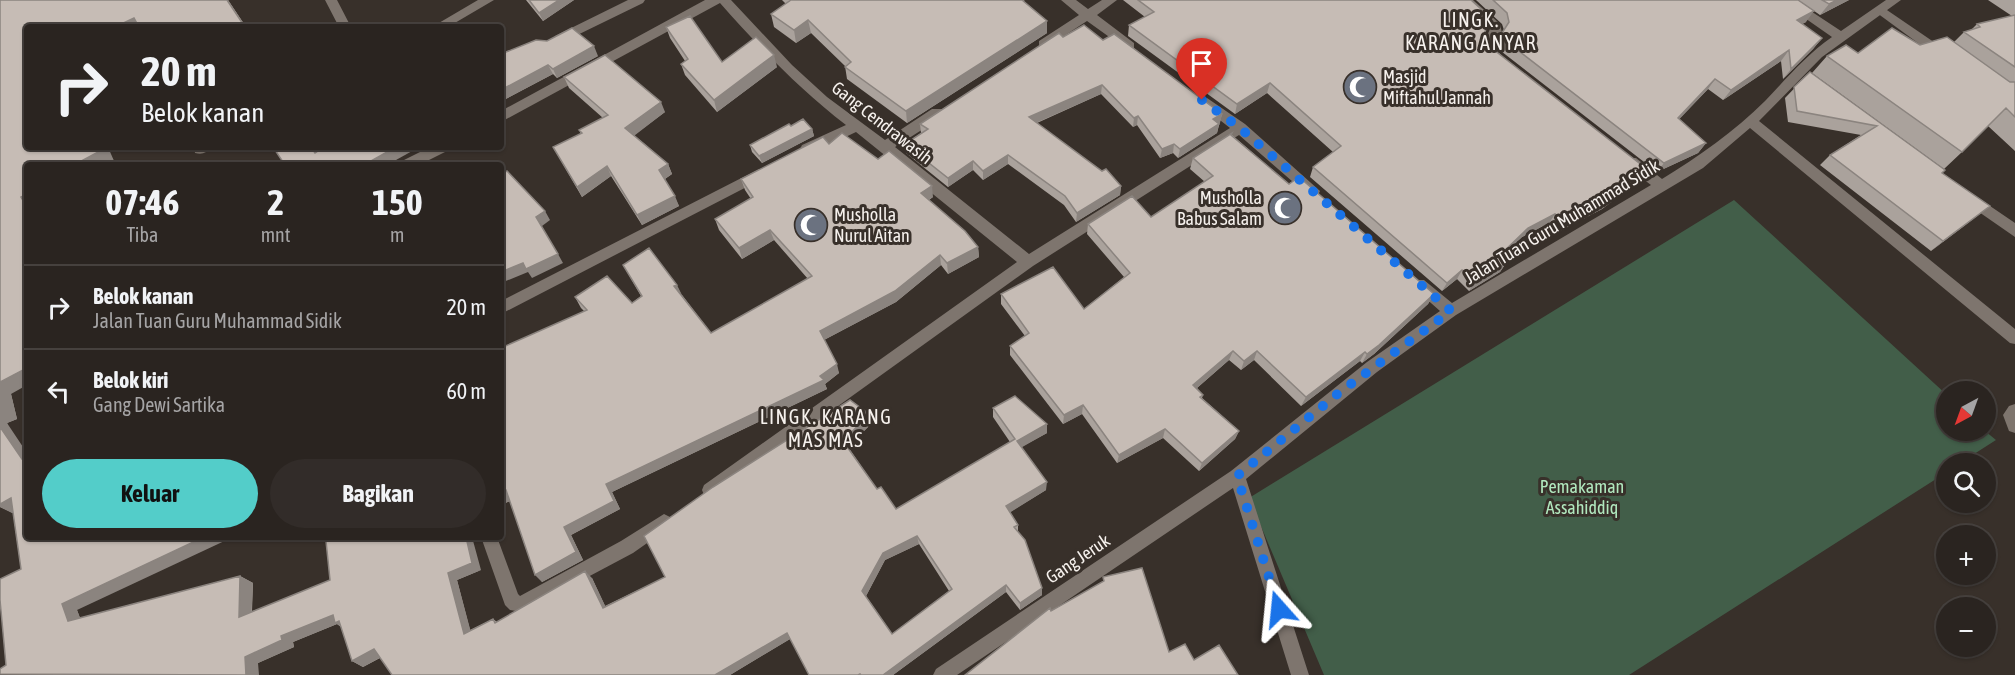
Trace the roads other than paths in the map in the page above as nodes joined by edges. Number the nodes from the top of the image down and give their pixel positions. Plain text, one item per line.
1 (331, 0) edge
2 (488, 0) edge
3 (639, 0) edge
4 (715, 0) edge
5 (724, 0) edge
6 (1066, 0) edge
7 (1111, 0) edge
8 (1465, 0) edge
9 (1785, 0) edge
10 (1894, 0) edge
11 (1881, 10) junction
12 (1088, 15) junction
13 (343, 24) edge
14 (444, 24) edge
15 (1840, 36) junction
16 (546, 45) edge
17 (1030, 52) edge
18 (1145, 57) edge
19 (1953, 62) edge
20 (1507, 65) edge
21 (1193, 93) edge
22 (953, 103) edge
23 (504, 115) edge
24 (1751, 121) junction
25 (857, 126) junction
26 (1240, 128) junction
27 (885, 147) junction
28 (436, 150) edge
29 (1616, 151) edge
30 (794, 155) edge
31 (413, 162) edge
32 (768, 169) edge
33 (1661, 186) junction
34 (1959, 190) edge
35 (1328, 204) edge
36 (2015, 231) edge
37 (1028, 262) junction
38 (1407, 273) edge
39 (504, 306) edge
40 (1451, 311) junction
41 (2015, 338) edge
42 (2015, 411) edge
43 (2015, 426) edge
44 (1237, 476) junction
45 (700, 497) edge
46 (681, 510) edge
47 (490, 540) edge
48 (942, 675) edge
49 (1300, 675) edge

1 - 13 street
2 - 14 street
3 - 16 street
4 - 23 street
5 - 25 street, Gang Cendrawasih
6 - 12 street
7 - 12 street
8 - 20 street
9 - 15 street
10 - 11 street, Jalan Tuan Guru Muhammad Sidik
11 - 15 street, Jalan Tuan Guru Muhammad Sidik
11 - 19 street
12 - 17 street
12 - 18 street
15 - 24 street, Jalan Tuan Guru Muhammad Sidik
21 - 26 street
22 - 27 street
24 - 33 street, Jalan Tuan Guru Muhammad Sidik
24 - 41 street
25 - 27 street, Gang Cendrawasih
25 - 30 street
26 - 35 street
26 - 37 street
27 - 37 street, Gang Cendrawasih
28 - 31 street
29 - 33 street
32 - 39 street
33 - 40 street, Jalan Tuan Guru Muhammad Sidik
34 - 36 street
37 - 45 street
38 - 40 street
40 - 44 street, Jalan Tuan Guru Muhammad Sidik
42 - 43 street
44 - 48 street, Gang Jeruk
44 - 49 street
46 - 47 street

